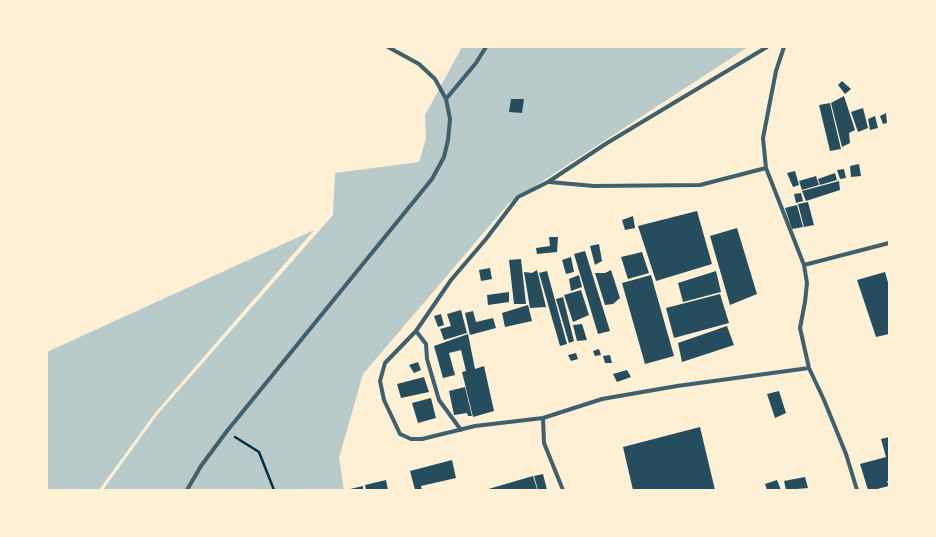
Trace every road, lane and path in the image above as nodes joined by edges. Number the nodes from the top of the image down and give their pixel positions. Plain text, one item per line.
1 (388, 47) edge
2 (486, 47) edge
3 (767, 47) edge
4 (784, 47) edge
5 (446, 99) junction
6 (766, 168) junction
7 (548, 182) junction
8 (889, 243) edge
9 (804, 265) junction
10 (416, 331) junction
11 (809, 368) junction
12 (543, 418) junction
13 (462, 430) junction
14 (227, 431) junction
15 (187, 490) edge
16 (274, 490) edge
17 (563, 490) edge
18 (857, 490) edge

1 - 5 street
2 - 5 street
3 - 7 street
4 - 6 street
5 - 14 street
6 - 7 street
6 - 9 street
7 - 10 street
8 - 9 street
9 - 11 street
10 - 13 street
10 - 13 street
11 - 12 street
11 - 18 street
12 - 13 street
12 - 17 street
14 - 15 street
14 - 16 path

